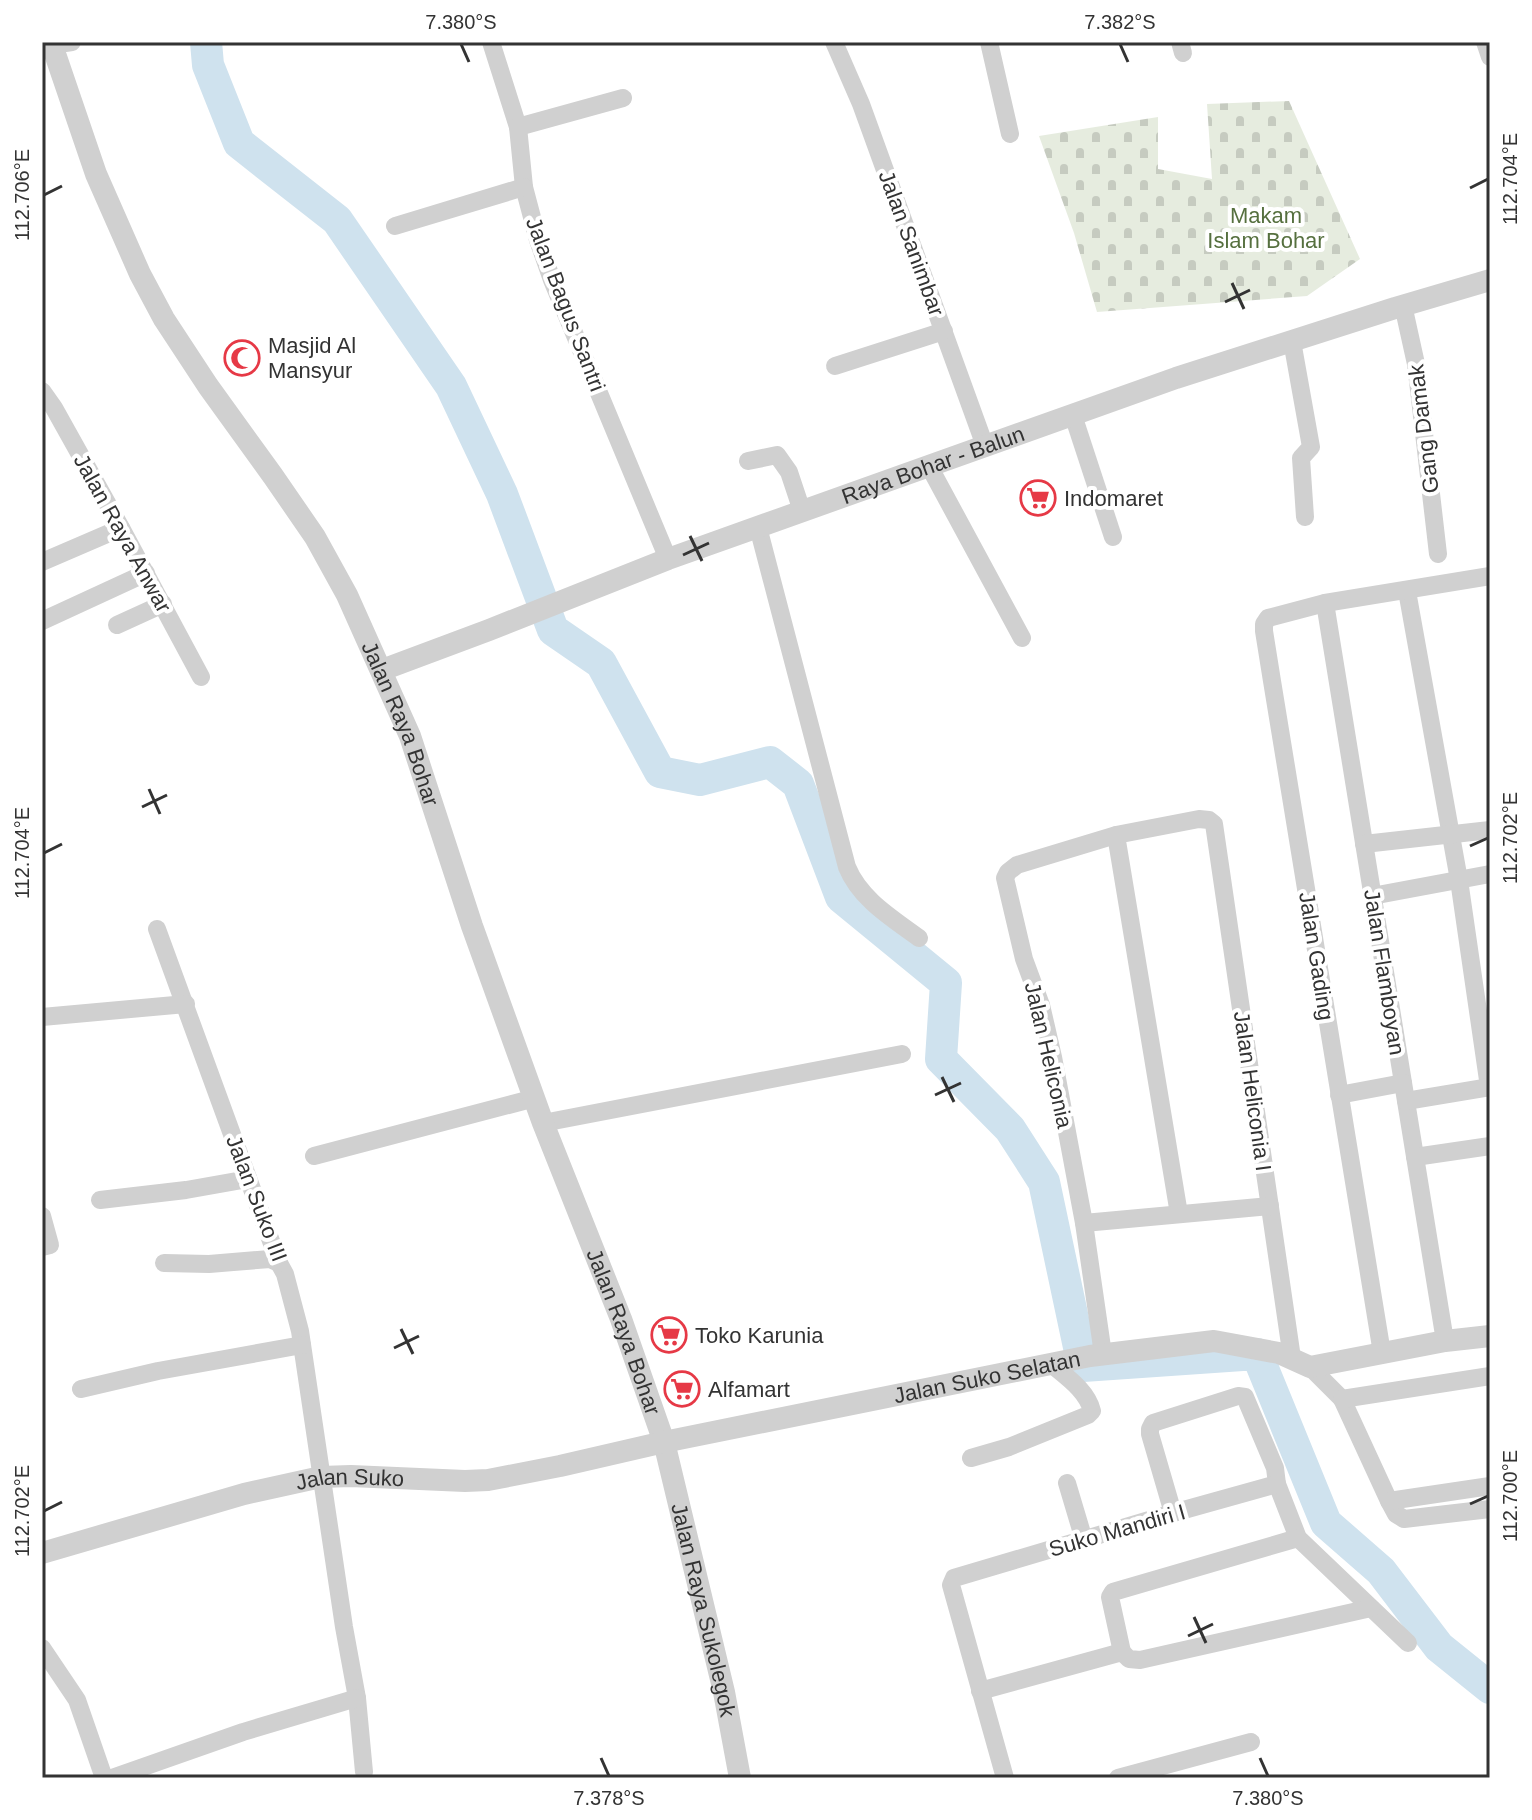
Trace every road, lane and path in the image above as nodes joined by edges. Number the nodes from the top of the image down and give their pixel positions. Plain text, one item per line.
1 (491, 42) edge
2 (834, 42) edge
3 (989, 42) edge
4 (1485, 42) edge
5 (54, 44) edge
6 (1490, 57) edge
7 (623, 98) dead end
8 (518, 127) junction
9 (1010, 134) dead end
10 (524, 187) junction
11 (395, 226) dead end
12 (1490, 280) edge
13 (1403, 305) junction
14 (944, 331) junction
15 (1292, 341) junction
16 (835, 366) dead end
17 (45, 401) edge
18 (1073, 415) junction
19 (985, 446) junction
20 (748, 461) dead end
21 (929, 466) junction
22 (802, 511) junction
23 (1305, 517) dead end
24 (758, 527) junction
25 (121, 528) junction
26 (1113, 537) dead end
27 (1438, 554) dead end
28 (668, 559) junction
29 (42, 562) edge
30 (146, 573) junction
31 (1490, 576) edge
32 (1407, 591) junction
33 (1325, 603) junction
34 (163, 604) junction
35 (42, 621) edge
36 (117, 625) dead end
37 (1022, 638) dead end
38 (382, 670) junction
39 (201, 677) dead end
40 (1490, 830) edge
41 (1116, 835) junction
42 (1450, 835) junction
43 (1364, 844) junction
44 (1490, 874) edge
45 (1459, 880) junction
46 (1372, 896) junction
47 (157, 929) dead end
48 (919, 938) dead end
49 (186, 1004) junction
50 (42, 1017) edge
51 (902, 1054) dead end
52 (1489, 1087) edge
53 (1404, 1092) junction
54 (1339, 1095) junction
55 (535, 1098) junction
56 (543, 1123) junction
57 (1490, 1146) edge
58 (314, 1156) dead end
59 (1415, 1157) junction
60 (248, 1179) junction
61 (100, 1200) dead end
62 (1270, 1206) junction
63 (1179, 1214) junction
64 (42, 1216) edge
65 (1084, 1223) junction
66 (42, 1247) edge
67 (164, 1263) dead end
68 (279, 1263) junction
69 (1490, 1336) edge
70 (1445, 1341) junction
71 (302, 1345) junction
72 (1382, 1353) junction
73 (1096, 1355) junction
74 (1056, 1362) junction
75 (1301, 1362) junction
76 (1490, 1376) edge
77 (81, 1389) dead end
78 (1342, 1399) junction
79 (664, 1442) junction
80 (971, 1458) dead end
81 (321, 1477) junction
82 (1067, 1483) dead end
83 (1277, 1484) junction
84 (1490, 1486) edge
85 (1389, 1501) junction
86 (1490, 1509) edge
87 (1173, 1513) junction
88 (1298, 1538) junction
89 (1084, 1540) junction
90 (42, 1553) edge
91 (1371, 1608) junction
92 (1408, 1643) dead end
93 (42, 1648) edge
94 (1122, 1652) junction
95 (980, 1691) junction
96 (357, 1698) junction
97 (1251, 1742) dead end
98 (364, 1772) dead end
99 (104, 1778) edge
100 (112, 1778) edge
101 (740, 1778) edge
102 (1005, 1778) edge
103 (1118, 1778) edge

1 - 8 street, Jalan Bagus Santri
2 - 14 street, Jalan Sanimbar
3 - 9 street
4 - 6 street
5 - 38 street, Jalan Raya Bohar
7 - 8 street
8 - 10 street, Jalan Bagus Santri
10 - 11 street
10 - 28 street, Jalan Bagus Santri
12 - 13 street, Raya Bohar - Balun
13 - 15 street, Raya Bohar - Balun
13 - 27 street, Gang Damak
14 - 16 street
14 - 19 street, Jalan Sanimbar
15 - 18 street, Raya Bohar - Balun
15 - 23 street
17 - 25 street, Jalan Raya Anwar
18 - 19 street, Raya Bohar - Balun
18 - 26 street
19 - 21 street, Raya Bohar - Balun
20 - 22 street
21 - 22 street, Raya Bohar - Balun
21 - 37 street
22 - 24 street, Raya Bohar - Balun
24 - 28 street, Raya Bohar - Balun
24 - 48 street
25 - 29 street
25 - 30 street, Jalan Raya Anwar
28 - 38 street, Raya Bohar - Balun
30 - 34 street, Jalan Raya Anwar
30 - 35 street
31 - 32 street
32 - 33 street
32 - 42 street
33 - 43 street, Jalan Flamboyan
33 - 54 street, Jalan Gading
34 - 36 street
34 - 39 street, Jalan Raya Anwar
38 - 55 street, Jalan Raya Bohar
40 - 42 street
41 - 62 street, Jalan Heliconia I
41 - 63 street
41 - 65 street, Jalan Heliconia
42 - 43 street
42 - 45 street
43 - 46 street, Jalan Flamboyan
44 - 45 street
45 - 46 street
45 - 52 street
46 - 53 street, Jalan Flamboyan
47 - 49 street, Jalan Suko III
49 - 50 street
49 - 60 street, Jalan Suko III
51 - 56 street
52 - 53 street
53 - 54 street
53 - 59 street, Jalan Flamboyan
54 - 72 street, Jalan Gading
55 - 56 street, Jalan Raya Bohar
55 - 58 street
56 - 79 street, Jalan Raya Bohar
57 - 59 street
59 - 70 street, Jalan Flamboyan
60 - 61 street
60 - 68 street, Jalan Suko III
62 - 63 street
62 - 75 street, Jalan Heliconia I
63 - 65 street
64 - 66 street
65 - 73 street, Jalan Heliconia
67 - 68 street
68 - 71 street, Jalan Suko III
69 - 70 street
70 - 72 street
71 - 77 street
71 - 81 street, Jalan Suko III
72 - 75 street
73 - 74 street, Jalan Suko Selatan
73 - 75 street, Jalan Suko Selatan
74 - 79 street, Jalan Suko Selatan
74 - 80 street
75 - 78 street
76 - 78 street
78 - 85 street
79 - 81 street, Jalan Suko
79 - 101 street, Jalan Raya Sukolegok
81 - 90 street, Jalan Suko
81 - 96 street, Jalan Suko III
82 - 89 street
83 - 87 street, Suko Mandiri I
83 - 87 street
83 - 88 street
84 - 85 street
85 - 86 street
87 - 89 street, Suko Mandiri I
88 - 91 street
88 - 94 street
89 - 95 street, Suko Mandiri I
91 - 92 street
91 - 94 street
93 - 99 street
94 - 95 street
95 - 102 street
96 - 98 street, Jalan Suko III
96 - 100 street
97 - 103 street

